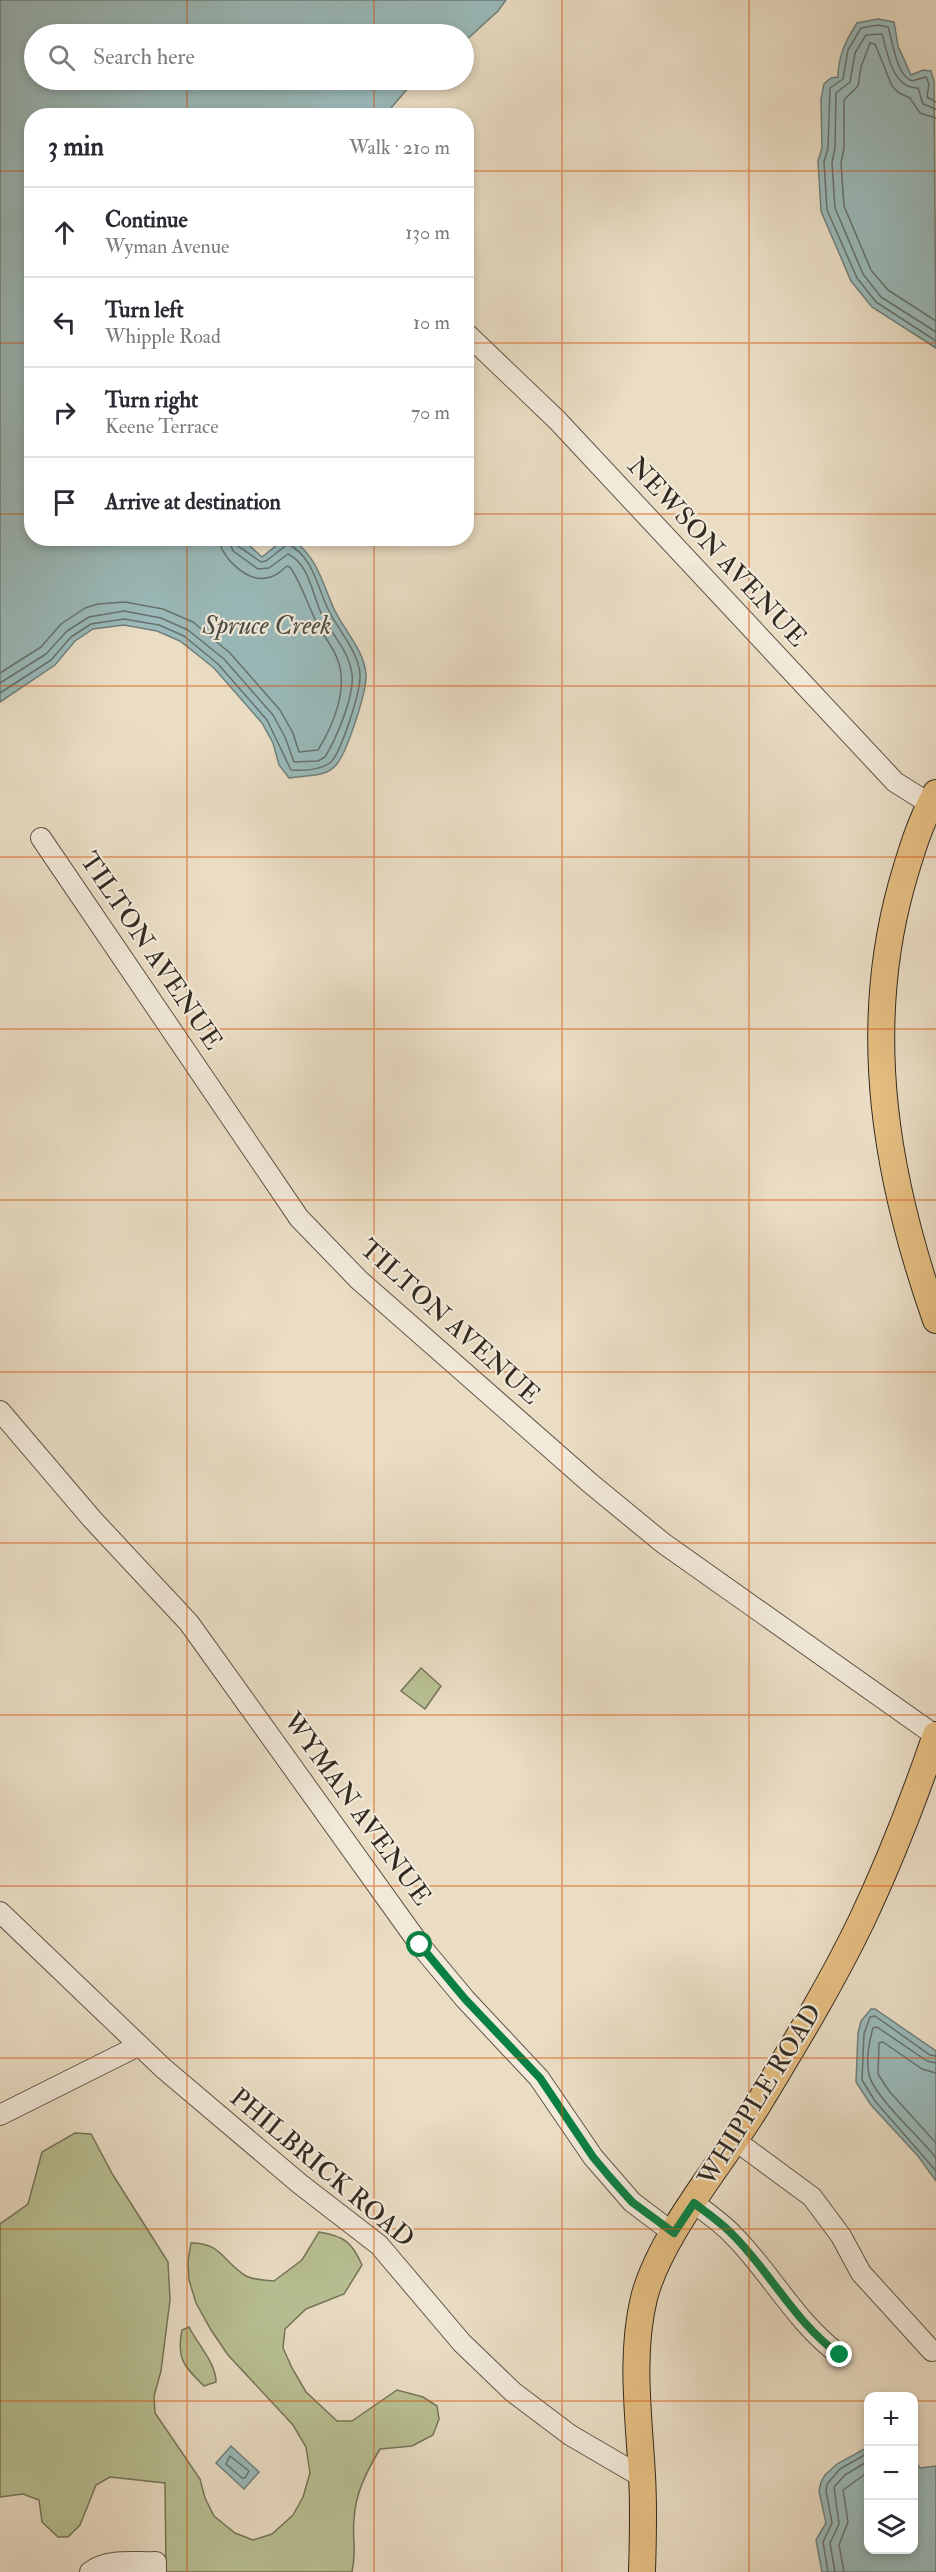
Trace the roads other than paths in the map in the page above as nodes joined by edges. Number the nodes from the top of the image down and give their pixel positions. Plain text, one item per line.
1 (474, 341) edge
2 (933, 799) edge
3 (41, 838) dead end
4 (936, 1320) edge
5 (0, 1411) edge
6 (936, 1736) edge
7 (0, 1912) edge
8 (138, 2046) junction
9 (0, 2115) edge
10 (736, 2141) junction
11 (694, 2203) junction
12 (674, 2233) junction
13 (932, 2351) dead end
14 (840, 2355) dead end
15 (642, 2477) junction
16 (90, 2572) edge
17 (156, 2572) edge
18 (642, 2572) edge

1 - 2 street, NEWSON AVENUE
2 - 4 main road
3 - 6 street, TILTON AVENUE
5 - 12 street, WYMAN AVENUE
6 - 10 main road, WHIPPLE ROAD
7 - 8 street, PHILBRICK ROAD
8 - 9 street
8 - 15 street, PHILBRICK ROAD
10 - 11 main road, WHIPPLE ROAD
10 - 13 street
11 - 12 main road, WHIPPLE ROAD
11 - 14 street
12 - 15 main road, WHIPPLE ROAD
15 - 18 main road, WHIPPLE ROAD
16 - 17 street

